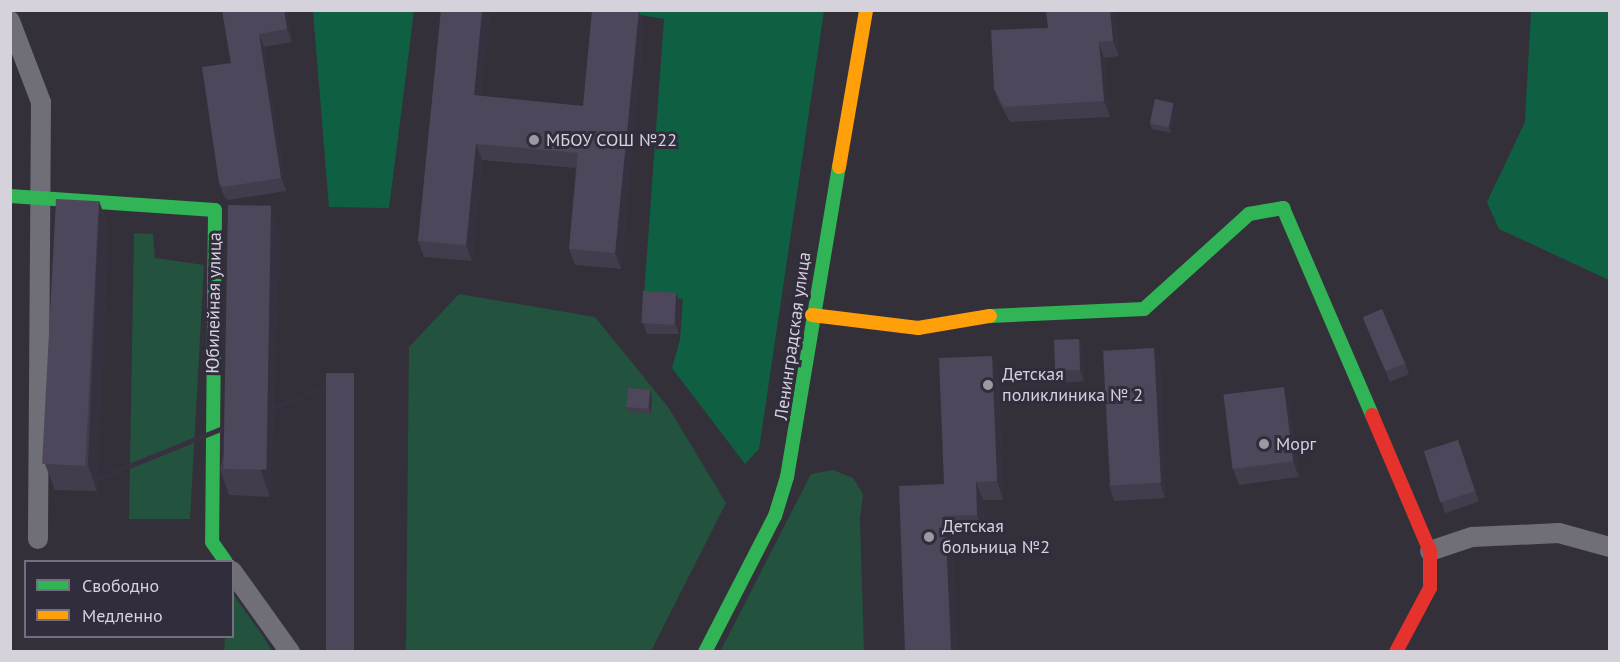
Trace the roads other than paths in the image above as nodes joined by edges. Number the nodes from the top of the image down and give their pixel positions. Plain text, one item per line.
1 (866, 10) edge
2 (10, 21) edge
3 (10, 196) edge
4 (44, 198) junction
5 (812, 315) junction
6 (38, 539) dead end
7 (1610, 547) edge
8 (1430, 551) junction
9 (225, 560) edge
10 (234, 574) edge
11 (290, 651) edge
12 (705, 651) edge
13 (1396, 651) edge

1 - 5 street, Ленинградская улица
2 - 4 street
3 - 4 street, Юбилейная улица
4 - 6 street
4 - 9 street, Юбилейная улица
5 - 8 street
5 - 12 street, Ленинградская улица
7 - 8 street
8 - 13 street
10 - 11 street

